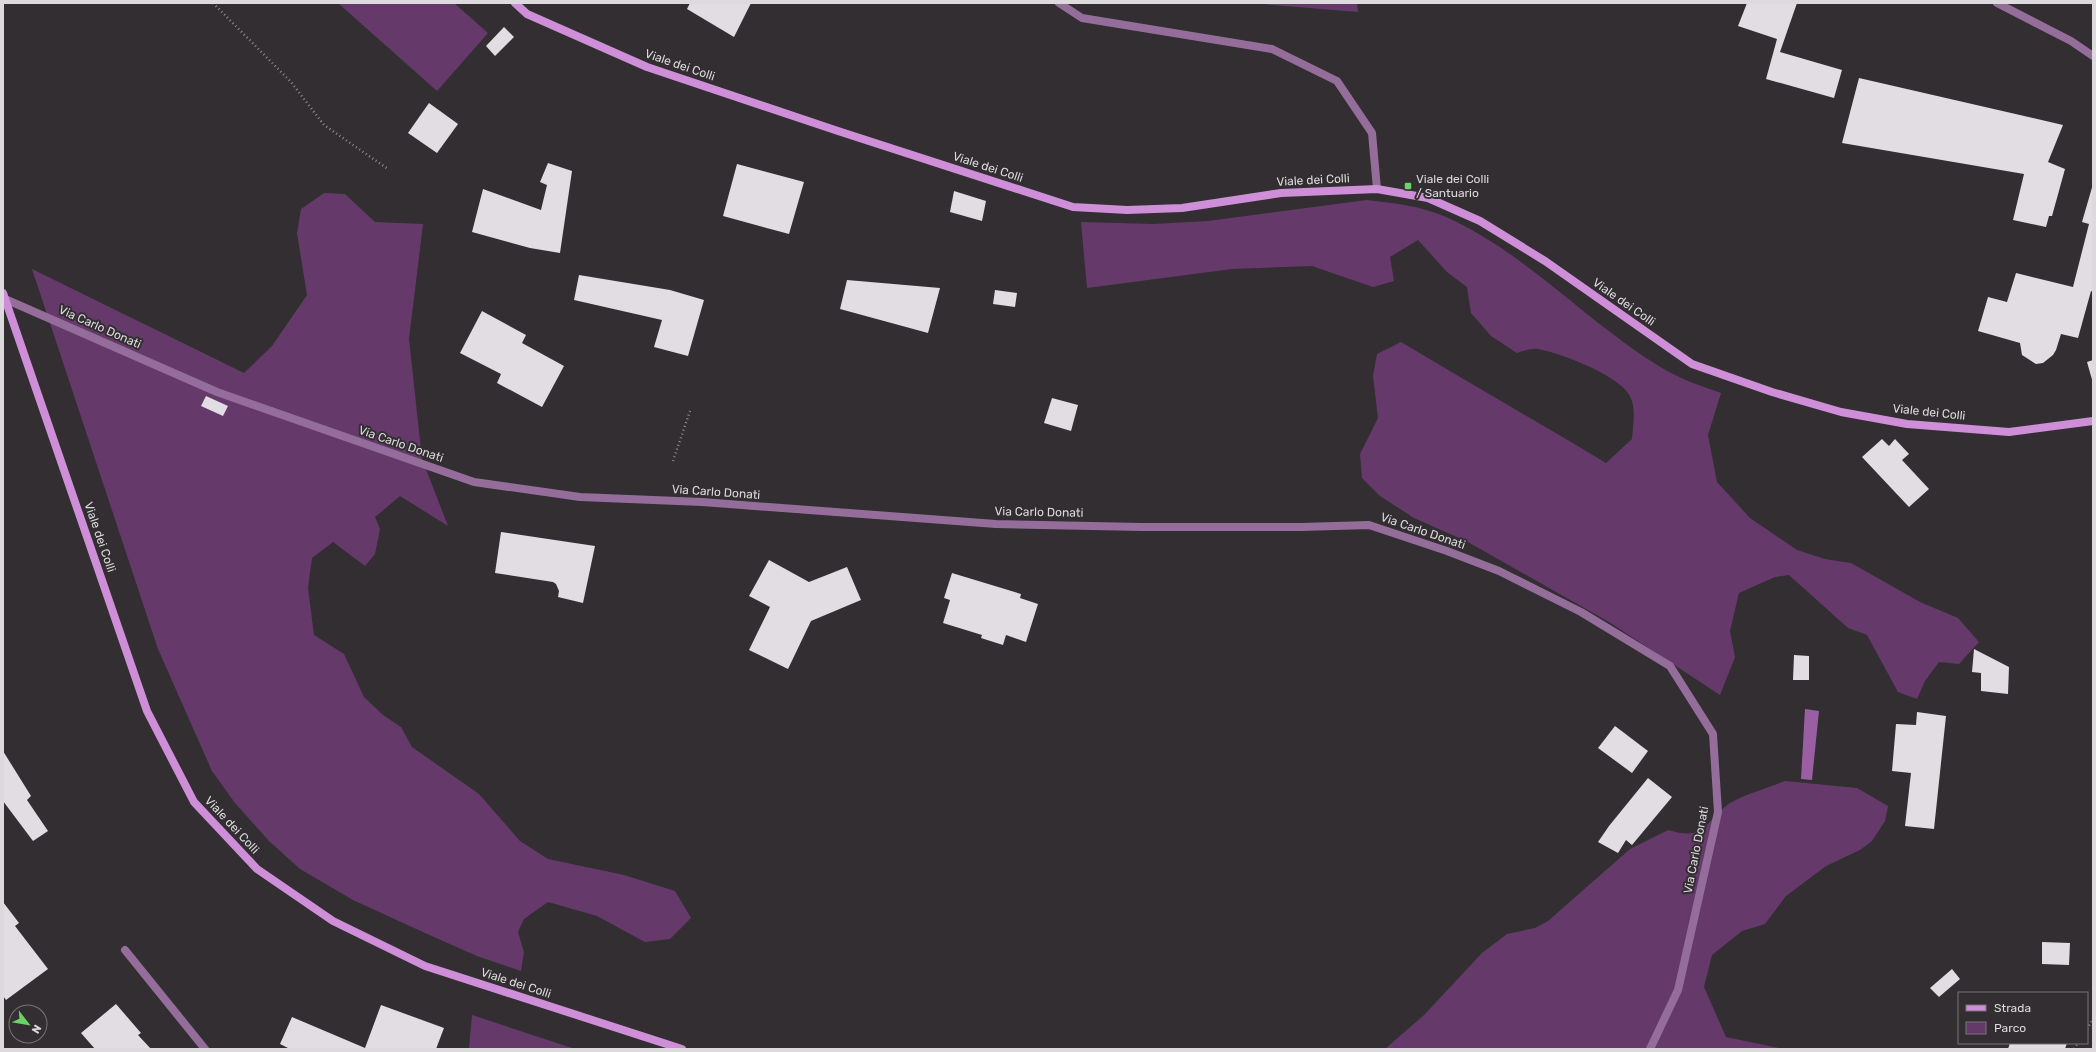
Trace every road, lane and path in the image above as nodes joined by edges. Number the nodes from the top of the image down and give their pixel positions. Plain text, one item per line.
1 (213, 3) edge
2 (515, 3) edge
3 (1060, 3) edge
4 (1997, 3) edge
5 (2093, 56) edge
6 (388, 169) dead end
7 (1376, 189) junction
8 (4, 296) edge
9 (691, 408) dead end
10 (2093, 421) edge
11 (673, 461) dead end
12 (125, 950) dead end
13 (205, 1049) edge
14 (682, 1049) edge
15 (1650, 1049) edge

1 - 6 path
2 - 7 street, Viale dei Colli
3 - 7 street
4 - 5 street
7 - 10 street, Viale dei Colli
8 - 14 street, Viale dei Colli
8 - 15 street, Via Carlo Donati
9 - 11 path
12 - 13 street

